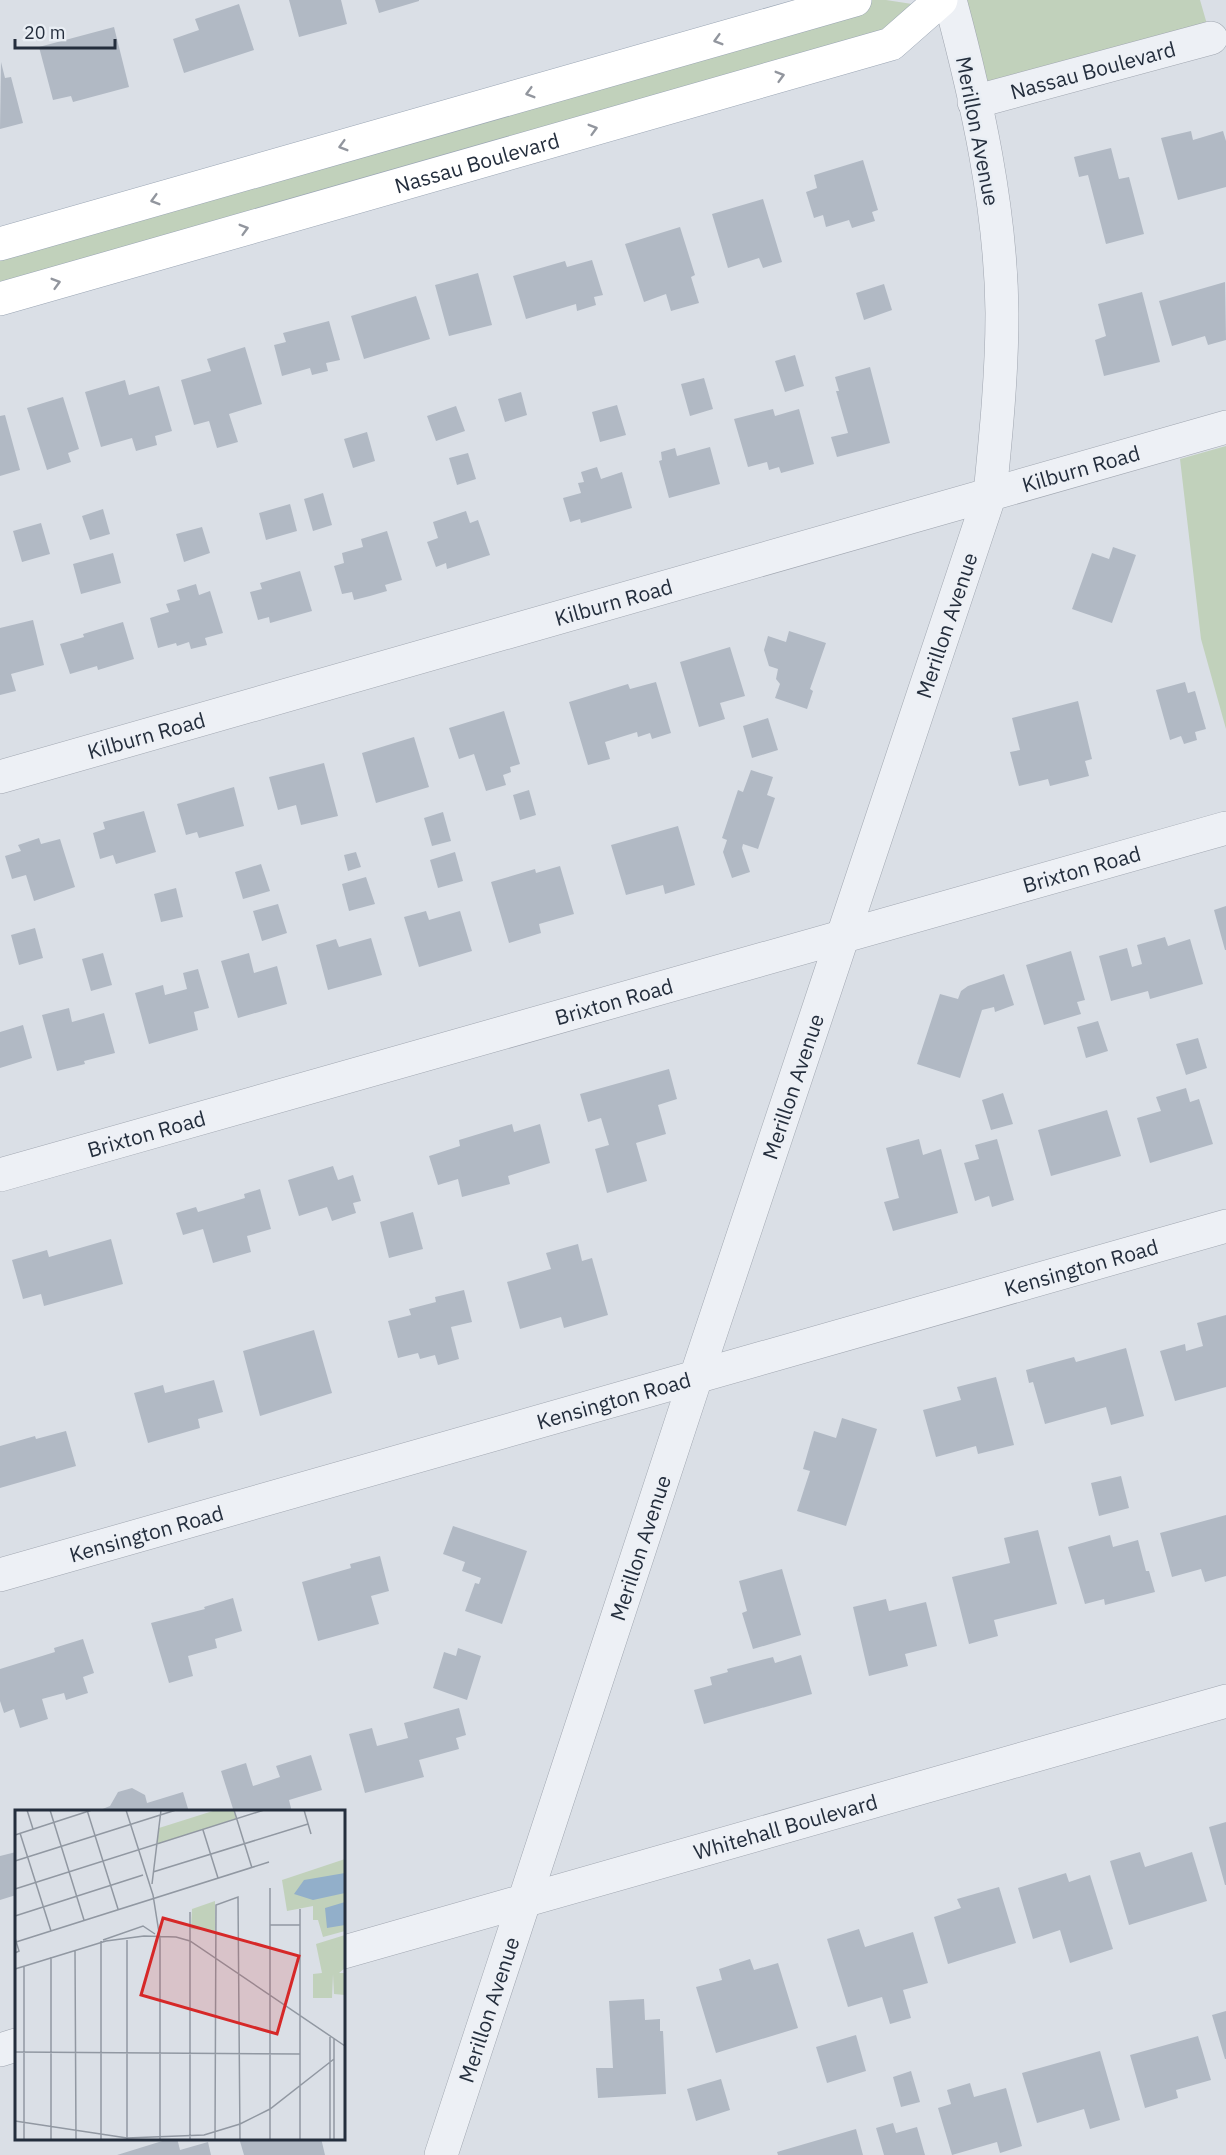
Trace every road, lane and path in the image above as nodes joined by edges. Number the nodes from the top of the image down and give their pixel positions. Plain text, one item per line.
1 (855, 0) edge
2 (941, 0) edge
3 (950, 0) edge
4 (1211, 38) dead end
5 (974, 102) junction
6 (0, 244) edge
7 (0, 299) edge
8 (1226, 427) edge
9 (990, 494) junction
10 (0, 777) edge
11 (1226, 828) edge
12 (842, 935) junction
13 (0, 1175) edge
14 (1226, 1226) edge
15 (696, 1377) junction
16 (0, 1575) edge
17 (1226, 1701) edge
18 (523, 1901) junction
19 (345, 1952) edge
20 (15, 2045) edge
21 (0, 2050) edge
22 (441, 2155) edge

1 -> 6 main road
7 -> 2 main road, Nassau Boulevard
3 - 5 street, Merillon Avenue
4 - 5 street, Nassau Boulevard
5 - 9 street, Merillon Avenue
8 - 9 street, Kilburn Road
9 - 10 street, Kilburn Road
9 - 12 street, Merillon Avenue
11 - 12 street, Brixton Road
12 - 13 street, Brixton Road
12 - 15 street, Merillon Avenue
14 - 15 street, Kensington Road
15 - 16 street, Kensington Road
15 - 18 street, Merillon Avenue
17 - 18 street, Whitehall Boulevard
18 - 19 street, Whitehall Boulevard
18 - 22 street, Merillon Avenue
20 - 21 street

